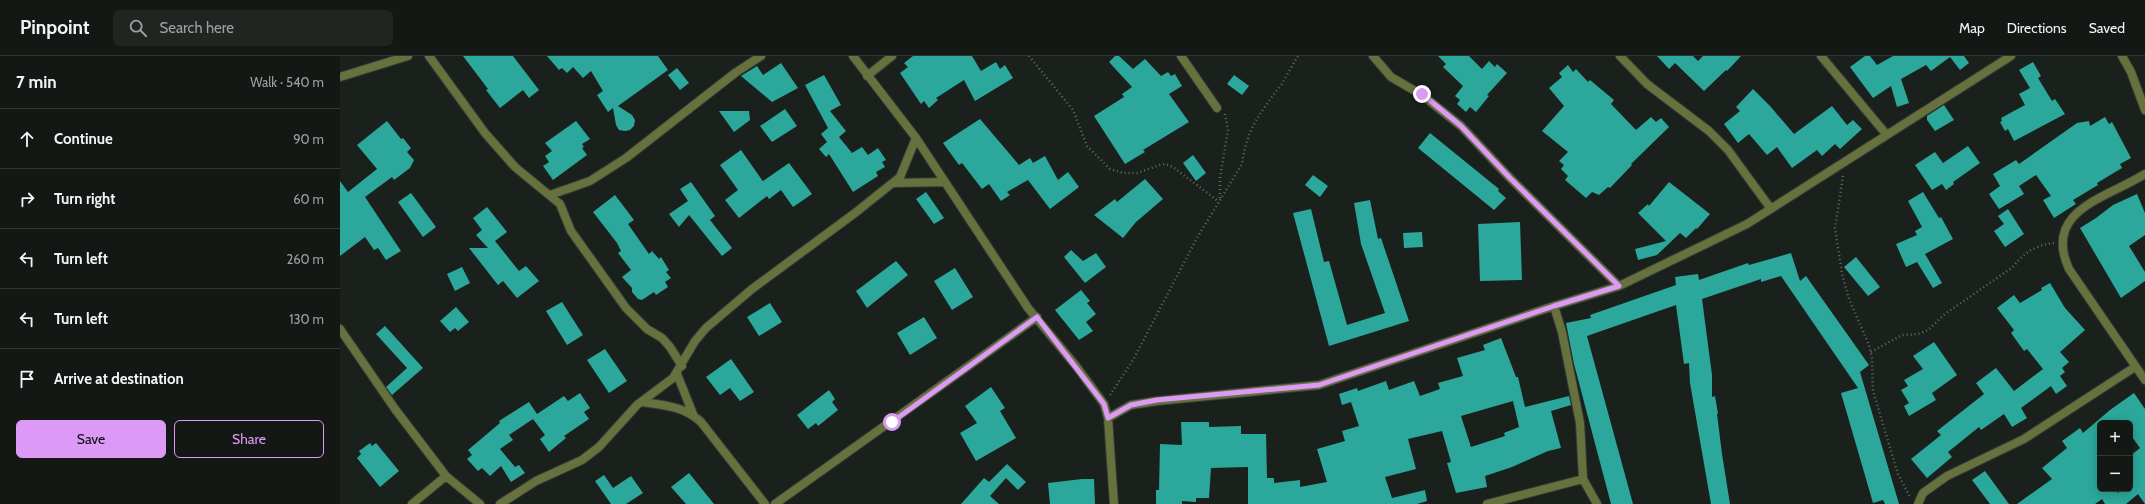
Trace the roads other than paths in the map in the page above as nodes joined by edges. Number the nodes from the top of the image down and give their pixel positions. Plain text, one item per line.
1 (408, 56) edge
2 (429, 56) edge
3 (761, 56) edge
4 (853, 56) edge
5 (892, 56) edge
6 (1181, 56) edge
7 (1373, 56) edge
8 (1620, 56) edge
9 (1821, 56) edge
10 (2011, 56) edge
11 (2122, 56) edge
12 (867, 76) junction
13 (340, 77) edge
14 (1217, 108) road end
15 (2145, 110) edge
16 (1886, 134) junction
17 (916, 138) junction
18 (2145, 174) edge
19 (945, 182) junction
20 (894, 183) junction
21 (550, 195) junction
22 (1771, 208) junction
23 (1619, 286) junction
24 (1554, 306) junction
25 (1037, 317) junction
26 (340, 329) edge
27 (682, 366) junction
28 (2135, 367) junction
29 (677, 374) junction
30 (2145, 380) edge
31 (642, 402) junction
32 (693, 414) junction
33 (1108, 418) junction
34 (446, 476) junction
35 (1583, 479) junction
36 (1915, 502) edge
37 (412, 504) edge
38 (480, 504) edge
39 (500, 504) edge
40 (765, 504) edge
41 (775, 504) edge
42 (1114, 504) edge
43 (1487, 504) edge
44 (1597, 504) edge

1 - 13 street
2 - 21 street
3 - 21 street
4 - 12 street
5 - 12 street
6 - 14 street
7 - 23 street
8 - 22 street
9 - 16 street
10 - 16 street
11 - 15 street
12 - 17 street
16 - 22 street
17 - 19 street
17 - 20 street
18 - 28 street
19 - 20 street
19 - 25 street
20 - 27 street
21 - 27 street
22 - 23 street
23 - 24 street
24 - 33 street
24 - 35 street
25 - 33 street
25 - 41 street
26 - 34 street
27 - 29 street
28 - 30 street
28 - 36 street
29 - 31 street
29 - 32 street
31 - 32 street
31 - 39 street
32 - 40 street
33 - 42 street
34 - 37 street
34 - 38 street
35 - 43 street
35 - 44 street

